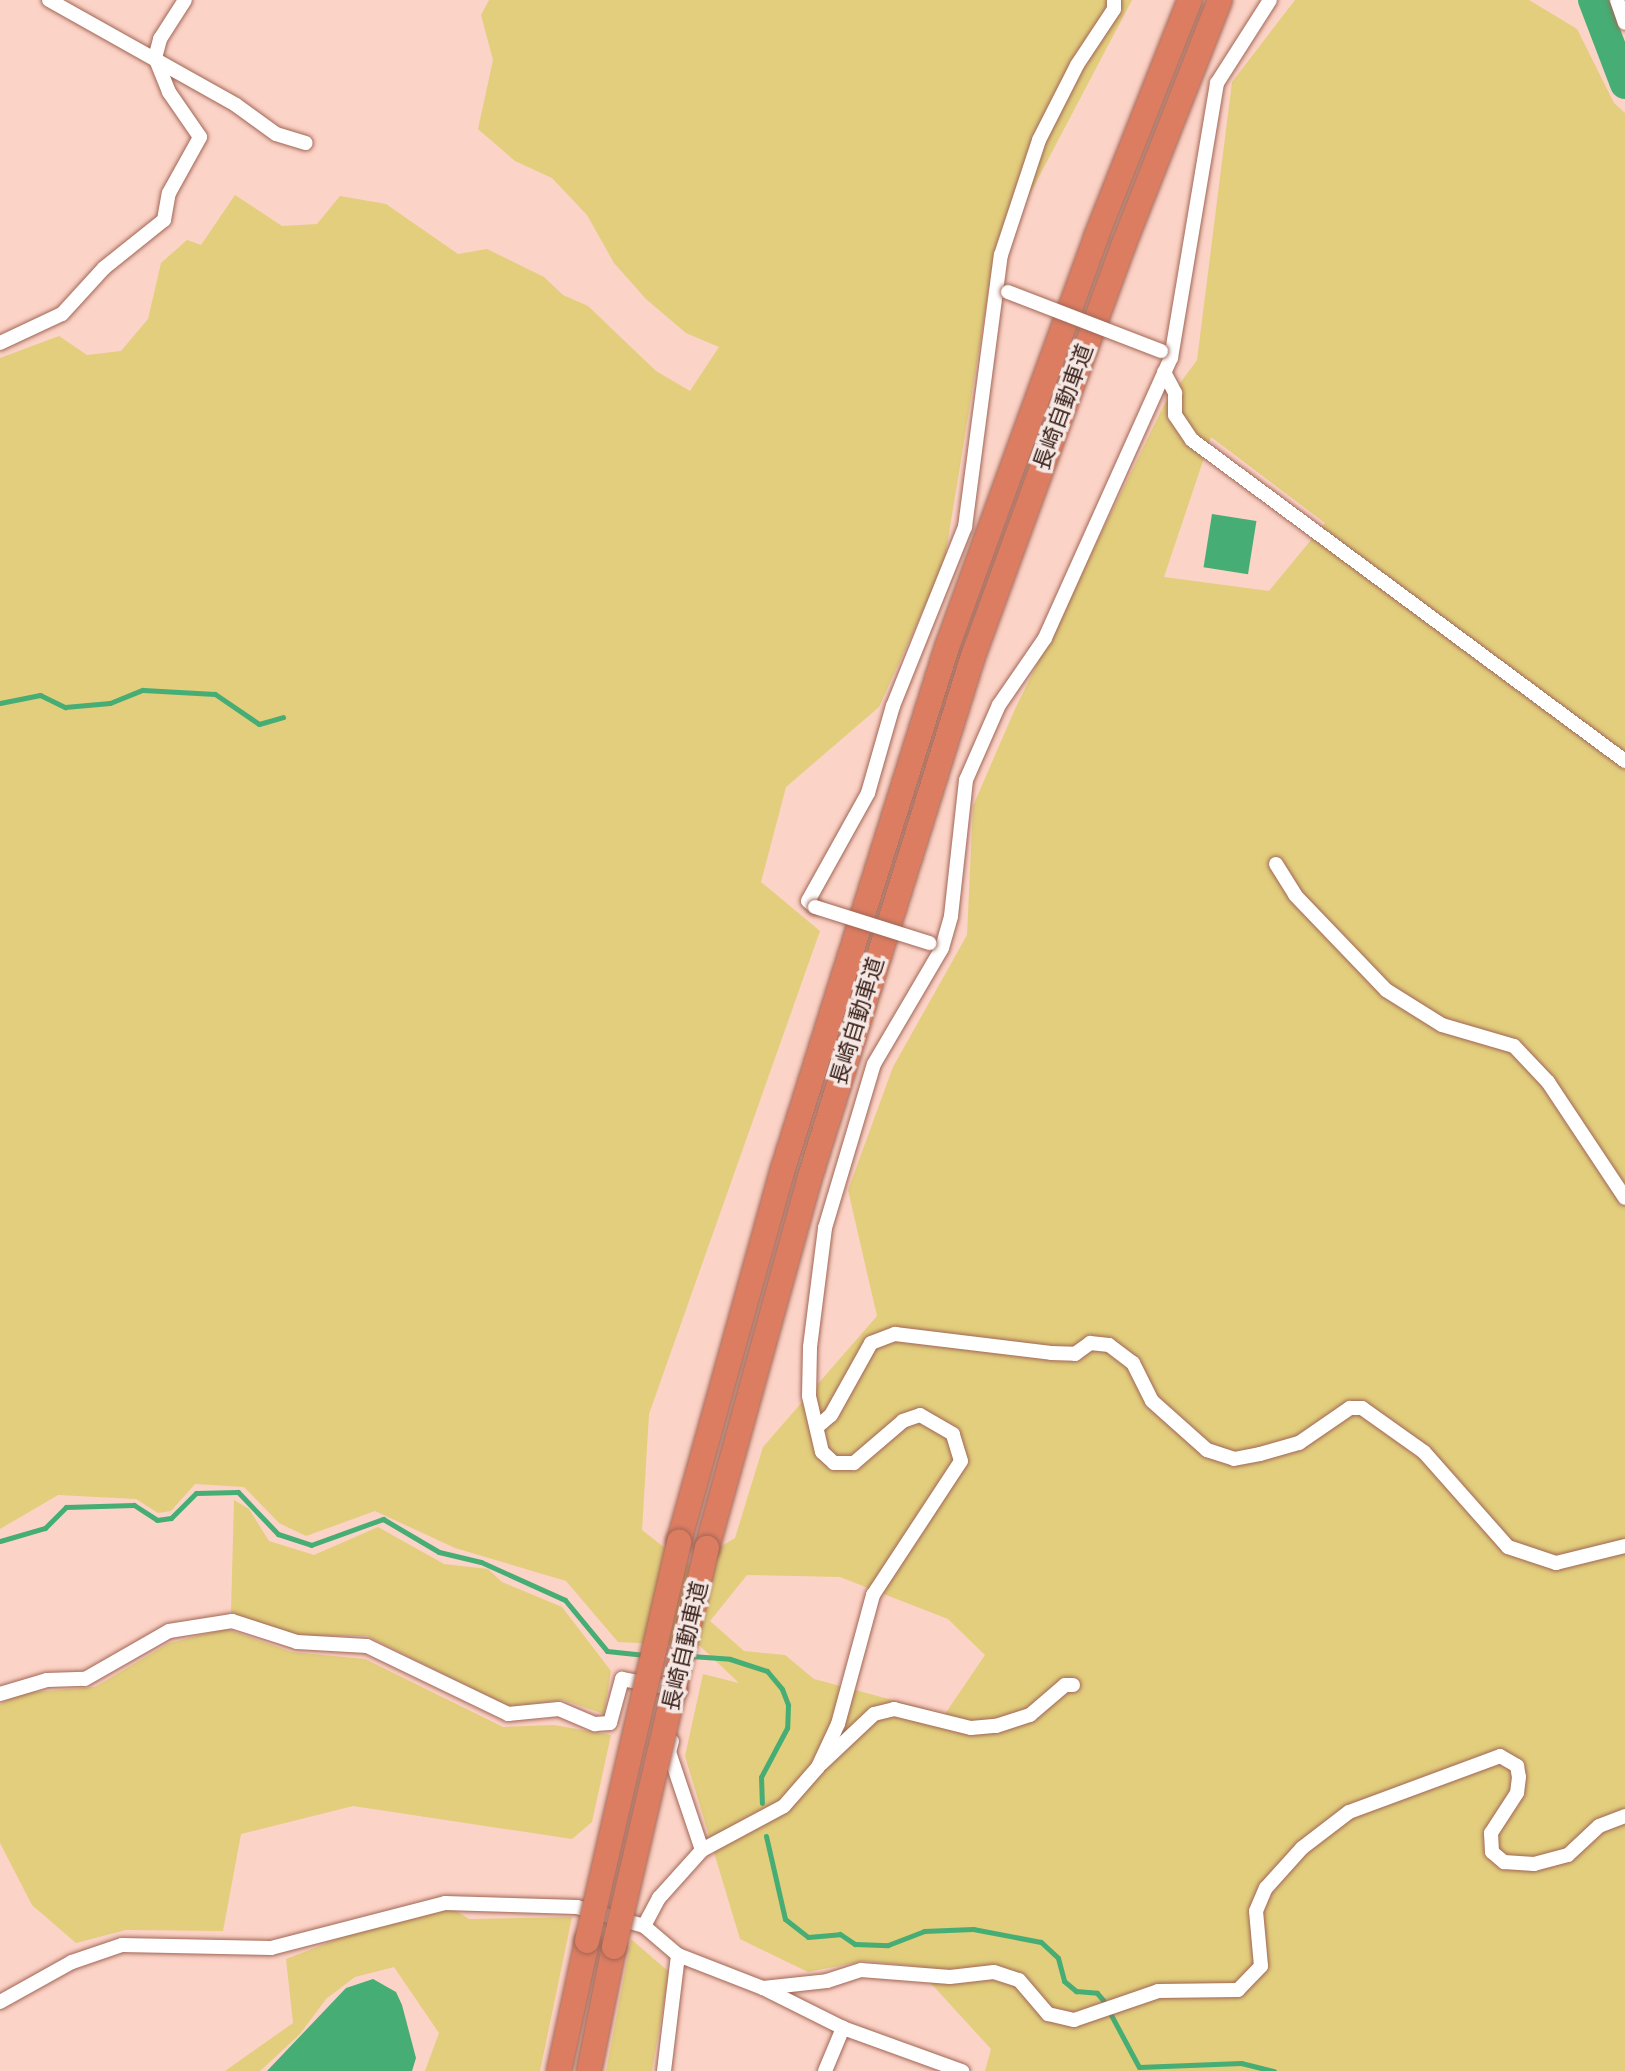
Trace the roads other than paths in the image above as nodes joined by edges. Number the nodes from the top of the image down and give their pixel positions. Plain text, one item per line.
1 (49, 0) edge
2 (185, 0) edge
3 (1114, 0) edge
4 (1190, 0) edge
5 (1220, 0) edge
6 (1270, 0) edge
7 (1617, 0) edge
8 (1625, 23) edge
9 (155, 58) junction
10 (306, 143) dead end
11 (1001, 290) junction
12 (0, 343) edge
13 (1166, 355) junction
14 (1164, 372) junction
15 (1625, 761) edge
16 (1276, 864) dead end
17 (936, 946) junction
18 (1625, 1198) edge
19 (817, 1427) junction
20 (1625, 1546) edge
21 (1073, 1685) dead end
22 (0, 1694) edge
23 (818, 1767) junction
24 (1625, 1816) edge
25 (702, 1850) junction
26 (644, 1926) junction
27 (678, 1955) junction
28 (763, 1988) junction
29 (0, 2002) edge
30 (843, 2028) junction
31 (559, 2071) edge
32 (589, 2071) edge
33 (664, 2071) edge
34 (825, 2071) edge
35 (962, 2071) edge

1 - 9 street
2 - 9 street
3 - 11 street
4 - 31 highway, 長崎自動車道, bridge
5 - 32 highway, 長崎自動車道, bridge
6 - 13 street
7 - 8 street
9 - 10 street
9 - 12 street
11 - 13 street, bridge
11 - 17 street, bridge
13 - 14 street
14 - 15 street
14 - 17 street
16 - 18 street
17 - 19 street
19 - 20 street
19 - 23 street
21 - 23 street
22 - 25 street
23 - 25 street
24 - 28 street
25 - 26 street
26 - 27 street
26 - 29 street
27 - 28 street
27 - 33 street
28 - 30 street
30 - 34 street
30 - 35 street

